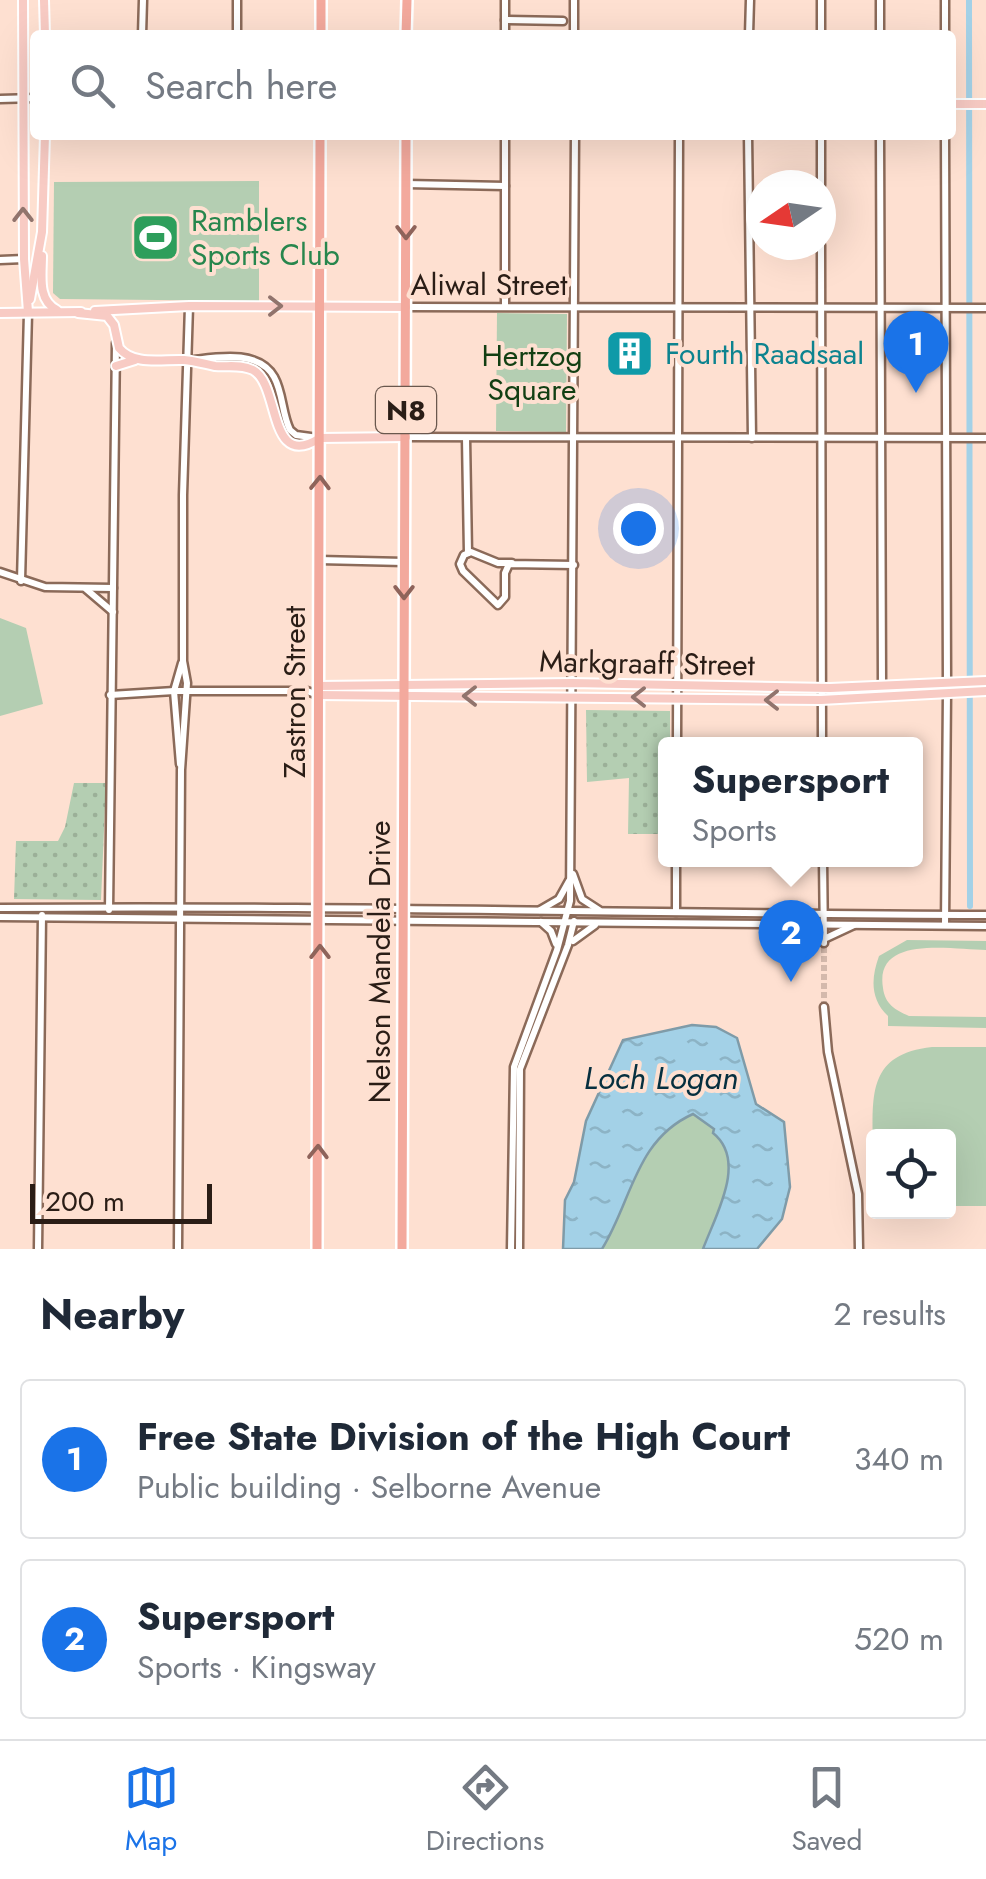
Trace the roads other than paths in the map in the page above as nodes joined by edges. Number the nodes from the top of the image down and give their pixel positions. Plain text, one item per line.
1 (23, 0) edge
2 (44, 0) edge
3 (143, 0) edge
4 (236, 0) edge
5 (322, 0) edge
6 (407, 0) edge
7 (505, 0) edge
8 (574, 0) edge
9 (750, 0) edge
10 (820, 0) edge
11 (880, 0) edge
12 (945, 0) edge
13 (505, 20) junction
14 (562, 21) dead end
15 (45, 30) edge
16 (142, 30) edge
17 (236, 30) edge
18 (320, 30) edge
19 (406, 30) edge
20 (505, 30) edge
21 (574, 30) edge
22 (749, 30) edge
23 (821, 30) edge
24 (880, 30) edge
25 (945, 30) edge
26 (0, 98) edge
27 (23, 98) junction
28 (30, 98) edge
29 (956, 104) edge
30 (983, 104) edge
31 (45, 140) edge
32 (320, 140) edge
33 (406, 140) edge
34 (505, 140) edge
35 (574, 140) edge
36 (679, 140) edge
37 (748, 140) edge
38 (821, 140) edge
39 (880, 140) edge
40 (946, 140) edge
41 (821, 170) edge
42 (406, 184) junction
43 (505, 186) junction
44 (42, 232) junction
45 (24, 258) junction
46 (0, 260) edge
47 (821, 260) edge
48 (505, 305) junction
49 (189, 306) junction
50 (320, 306) junction
51 (576, 306) junction
52 (406, 307) junction
53 (880, 307) junction
54 (950, 307) junction
55 (679, 308) junction
56 (752, 308) junction
57 (821, 308) junction
58 (982, 308) edge
59 (118, 309) junction
60 (0, 312) edge
61 (28, 312) junction
62 (63, 312) junction
63 (78, 313) junction
64 (188, 340) junction
65 (116, 341) junction
66 (214, 358) junction
67 (135, 360) junction
68 (188, 360) junction
69 (116, 366) junction
70 (574, 436) junction
71 (406, 437) junction
72 (320, 438) junction
73 (466, 438) junction
74 (680, 438) junction
75 (752, 438) junction
76 (822, 438) junction
77 (881, 438) junction
78 (950, 438) junction
79 (986, 438) edge
80 (468, 553) junction
81 (319, 560) junction
82 (404, 562) junction
83 (512, 563) junction
84 (574, 564) junction
85 (0, 572) edge
86 (21, 581) junction
87 (85, 588) junction
88 (113, 588) junction
89 (113, 612) junction
90 (183, 661) junction
91 (986, 681) edge
92 (572, 683) junction
93 (882, 684) junction
94 (677, 686) junction
95 (960, 686) junction
96 (947, 687) junction
97 (822, 688) junction
98 (314, 690) junction
99 (404, 690) junction
100 (174, 691) junction
101 (187, 691) junction
102 (986, 691) edge
103 (110, 696) junction
104 (886, 696) junction
105 (572, 697) junction
106 (677, 698) junction
107 (821, 700) junction
108 (677, 737) edge
109 (822, 737) edge
110 (181, 770) junction
111 (676, 867) edge
112 (823, 867) edge
113 (571, 870) junction
114 (570, 901) junction
115 (0, 908) edge
116 (42, 912) junction
117 (180, 912) junction
118 (534, 912) junction
119 (566, 912) junction
120 (575, 912) junction
121 (606, 912) junction
122 (676, 912) junction
123 (109, 913) junction
124 (320, 913) junction
125 (405, 914) junction
126 (946, 915) junction
127 (986, 915) edge
128 (0, 917) edge
129 (824, 920) junction
130 (540, 922) junction
131 (564, 922) junction
132 (574, 922) junction
133 (603, 922) junction
134 (803, 924) junction
135 (854, 924) junction
136 (945, 925) junction
137 (986, 926) edge
138 (824, 941) junction
139 (568, 945) junction
140 (556, 950) junction
141 (824, 1008) tunnel mouth
142 (38, 1249) edge
143 (178, 1249) edge
144 (317, 1249) edge
145 (402, 1249) edge
146 (511, 1249) edge
147 (519, 1249) edge
148 (858, 1249) edge

1 - 27 main road
2 - 15 main road
3 - 16 street
4 - 17 street
5 - 18 highway
6 - 19 highway
7 - 13 street
8 - 21 street
9 - 22 street
10 - 23 street
11 - 24 street
12 - 25 street
13 - 14 street
13 - 20 street
26 - 27 street
27 - 28 street
45 -> 27 main road
29 - 30 main road
31 - 44 main road
32 - 50 highway, Zastron Street
33 - 42 highway, Nelson Mandela Drive / N8
34 - 43 street
35 - 51 street
36 - 55 street
37 - 56 street
38 - 41 street
39 - 53 street
40 - 54 street
42 - 43 street
42 -> 52 highway, Nelson Mandela Drive / N8
43 - 48 street
44 - 61 main road
44 - 62 main road
45 - 46 street
45 - 61 main road
47 - 57 street
48 - 51 street, Aliwal Street
48 - 52 street, Aliwal Street
49 -> 50 main road, Aliwal Street
49 - 59 main road, Aliwal Street
49 - 64 street
50 - 52 main road, Aliwal Street
50 - 72 highway, Zastron Street
51 - 55 street, Aliwal Street
51 - 70 street
52 - 71 highway, Nelson Mandela Drive / N8
53 - 54 street, Aliwal Street
53 - 57 street, Aliwal Street
53 - 77 street
54 - 58 street, Aliwal Street
54 - 78 street
55 - 56 street, Aliwal Street
55 - 74 street
56 - 57 street, Aliwal Street
56 - 75 street
57 - 76 street
59 - 63 main road, Aliwal Street
59 - 65 street
60 - 61 main road, Aliwal Street
61 - 62 main road, Aliwal Street
61 - 86 street
62 - 63 main road, Aliwal Street
63 - 65 main road
64 - 66 street
64 - 68 street
65 - 67 main road
65 - 69 street
66 - 68 street
66 - 72 street
67 - 68 main road
67 - 69 main road
68 - 72 main road
68 - 90 street
69 - 88 street
70 - 73 street
70 - 74 street
70 - 84 street
71 - 72 main road
71 - 73 street
71 - 82 highway, Nelson Mandela Drive / N8
81 -> 72 highway, Zastron Street
73 - 80 street
74 - 75 street
74 - 94 street
75 - 76 street
76 - 77 street
76 - 97 street
77 - 78 street
77 - 93 street
78 - 79 street
78 - 96 street
80 - 83 street
80 - 83 street
81 - 82 street
81 - 98 highway, Zastron Street
82 -> 99 highway, Nelson Mandela Drive / N8
83 - 84 street
84 - 92 street
85 - 86 street
86 - 87 street
87 - 88 street
87 - 89 street
88 - 89 street
89 - 103 street
90 - 100 street
90 - 101 street
91 - 95 main road, Markgraaff Street
92 - 94 main road, Markgraaff Street
92 - 99 main road, Markgraaff Street
92 - 105 street
93 - 96 main road, Markgraaff Street
93 - 97 main road, Markgraaff Street
93 - 104 main road
94 - 97 main road, Markgraaff Street
94 - 106 street
95 - 96 main road, Markgraaff Street
95 - 102 main road, Markgraaff Street
96 - 104 main road, Markgraaff Street
96 - 126 street
97 - 107 street
98 - 99 main road, Markgraaff Street
98 - 101 street, Markgraaff Street
98 - 124 highway, Zastron Street
105 -> 99 main road, Markgraaff Street
99 - 125 highway, Nelson Mandela Drive / N8
100 - 101 street, Markgraaff Street
100 - 103 street, Markgraaff Street
100 - 110 street
101 - 110 street
103 - 123 street
104 - 107 main road, Markgraaff Street
106 -> 105 main road, Markgraaff Street
105 - 113 street
107 -> 106 main road, Markgraaff Street
106 - 108 street
107 - 109 street
110 - 117 street
111 - 122 street
112 - 129 street
113 - 114 street
113 - 118 street
113 - 121 street
114 - 119 street
114 - 120 street
115 - 116 street
116 - 123 street
116 - 128 street
116 - 142 street
117 - 123 street
117 - 124 street
117 - 143 street
118 - 119 street
118 - 125 street
119 - 120 street
119 - 131 street
120 - 121 street
120 - 132 street
121 - 122 street
122 - 129 street
124 - 125 street
144 -> 124 highway, Zastron Street
125 - 130 street
125 - 145 highway, Nelson Mandela Drive / N8
126 - 127 street
126 - 129 street
126 - 136 street
129 - 134 street
129 - 135 street
129 - 138 street
130 - 131 street
130 - 140 street
131 - 132 street
131 - 140 street
132 - 133 street
132 - 139 street
133 - 134 street
133 - 139 street
134 - 138 street
135 - 136 street
135 - 138 street
136 - 137 street
139 - 147 street
140 - 146 street
141 - 148 street

